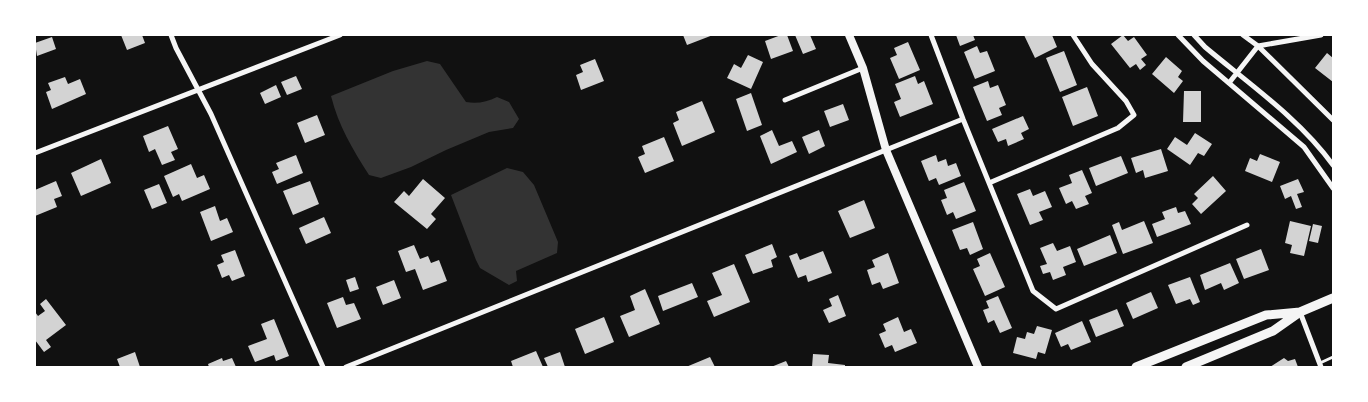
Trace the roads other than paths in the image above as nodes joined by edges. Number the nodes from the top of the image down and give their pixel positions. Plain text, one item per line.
1 (171, 35) edge
2 (340, 35) edge
3 (850, 35) edge
4 (931, 35) edge
5 (1074, 35) edge
6 (1178, 35) edge
7 (1194, 35) edge
8 (1243, 35) edge
9 (1321, 35) edge
10 (1258, 46) junction
11 (863, 68) junction
12 (1237, 74) junction
13 (1229, 83) junction
14 (198, 91) junction
15 (785, 100) dead end
16 (963, 119) junction
17 (1333, 120) edge
18 (886, 150) junction
19 (35, 153) edge
20 (1333, 165) edge
21 (989, 183) junction
22 (1333, 188) edge
23 (1247, 224) dead end
24 (1333, 298) edge
25 (1300, 312) junction
26 (1333, 357) edge
27 (1320, 365) edge
28 (323, 367) edge
29 (346, 367) edge
30 (978, 367) edge
31 (1136, 367) edge
32 (1186, 367) edge

1 - 14 street
2 - 14 street
3 - 11 street
4 - 16 street
5 - 21 street
6 - 13 street
7 - 12 street
8 - 10 street
9 - 10 street
10 - 12 street
10 - 17 street
11 - 15 street
11 - 18 street
12 - 13 street
12 - 20 street
13 - 22 street
14 - 19 street
14 - 28 street
16 - 18 street
16 - 21 street
18 - 29 street
18 - 30 street
21 - 23 street
24 - 25 main road
25 - 27 street
25 - 31 main road
25 - 32 main road
26 - 27 lane

